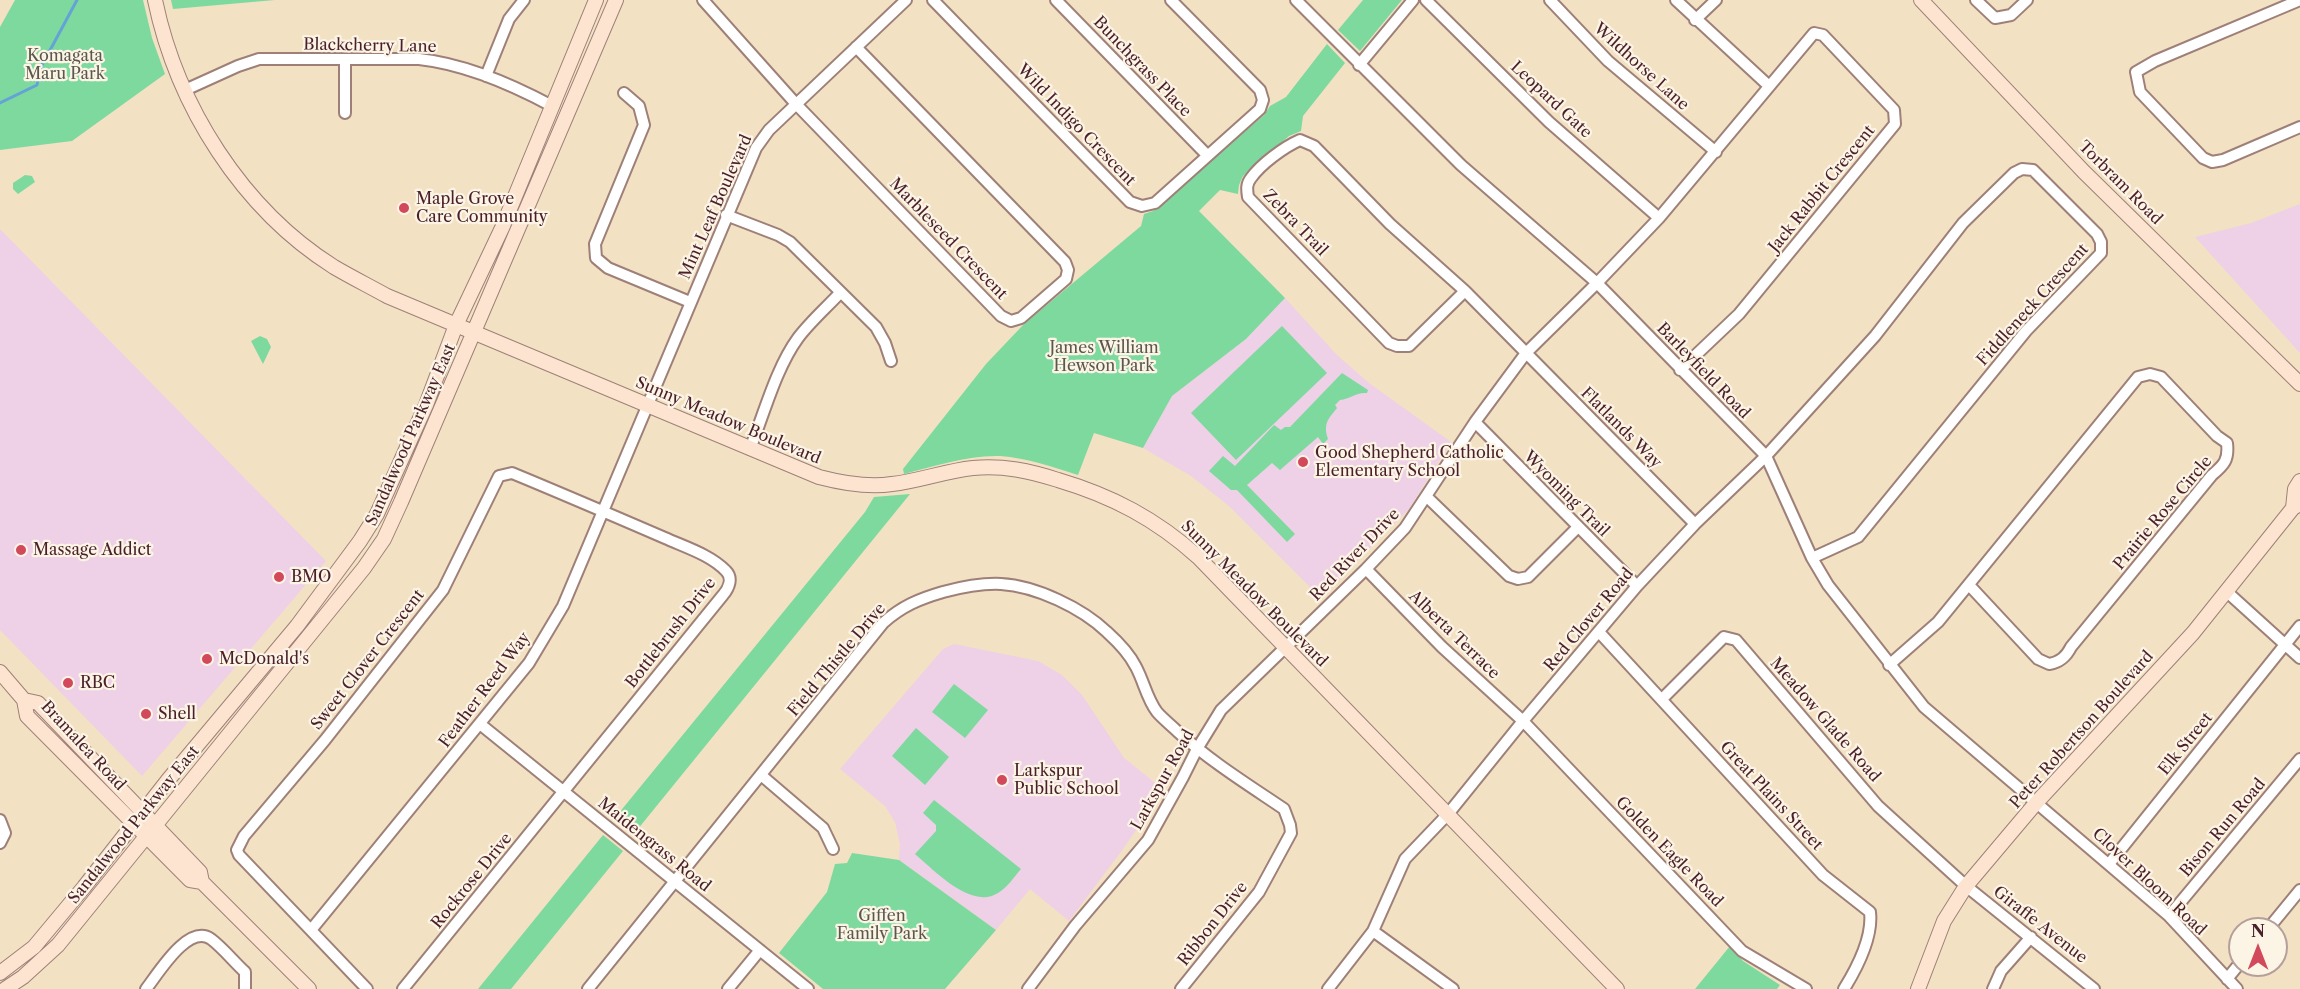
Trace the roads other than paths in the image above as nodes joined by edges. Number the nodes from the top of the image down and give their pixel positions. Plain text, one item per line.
1 (155, 0) edge
2 (524, 0) edge
3 (596, 0) edge
4 (616, 0) edge
5 (704, 0) edge
6 (906, 0) edge
7 (933, 0) edge
8 (1056, 0) edge
9 (1171, 0) edge
10 (1296, 0) edge
11 (1413, 0) edge
12 (1426, 0) edge
13 (1550, 0) edge
14 (1676, 0) edge
15 (1716, 0) edge
16 (1921, 0) edge
17 (1976, 0) edge
18 (2027, 0) edge
19 (2300, 0) edge
20 (1695, 20) junction
21 (856, 47) junction
22 (345, 60) junction
23 (1359, 64) junction
24 (486, 76) junction
25 (1769, 86) junction
26 (185, 90) junction
27 (624, 93) dead end
28 (796, 104) junction
29 (552, 106) junction
30 (345, 113) dead end
31 (2300, 127) edge
32 (1716, 152) junction
33 (1207, 155) junction
34 (726, 214) junction
35 (1659, 218) junction
36 (1597, 283) junction
37 (1465, 291) junction
38 (840, 293) junction
39 (690, 302) junction
40 (456, 325) junction
41 (474, 333) junction
42 (1526, 353) junction
43 (891, 361) dead end
44 (1680, 370) junction
45 (2300, 384) edge
46 (646, 405) junction
47 (1474, 422) junction
48 (750, 449) junction
49 (1766, 456) junction
50 (2300, 481) edge
51 (1427, 497) junction
52 (2297, 506) edge
53 (603, 511) junction
54 (1695, 524) junction
55 (1578, 527) junction
56 (1812, 558) junction
57 (1366, 569) junction
58 (1969, 585) junction
59 (1637, 586) junction
60 (2226, 591) junction
61 (2300, 626) edge
62 (1599, 632) junction
63 (2285, 643) junction
64 (1285, 646) junction
65 (2300, 658) edge
66 (1889, 665) junction
67 (0, 672) edge
68 (1662, 699) junction
69 (24, 700) junction
70 (1523, 721) junction
71 (480, 724) junction
72 (1197, 749) junction
73 (2300, 759) edge
74 (761, 775) junction
75 (563, 790) junction
76 (2036, 802) junction
77 (143, 812) junction
78 (1448, 814) junction
79 (0, 820) edge
80 (134, 824) junction
81 (156, 825) junction
82 (147, 837) junction
83 (0, 843) edge
84 (833, 849) dead end
85 (2109, 864) junction
86 (675, 881) junction
87 (202, 882) junction
88 (1966, 886) junction
89 (2300, 890) edge
90 (2169, 916) junction
91 (2278, 917) edge
92 (311, 930) junction
93 (1373, 931) junction
94 (2031, 937) junction
95 (760, 950) junction
96 (0, 974) edge
97 (2227, 979) joint
98 (5, 989) edge
99 (146, 989) edge
100 (245, 989) edge
101 (309, 989) edge
102 (367, 989) edge
103 (403, 989) edge
104 (588, 989) edge
105 (728, 989) edge
106 (808, 989) edge
107 (1028, 989) edge
108 (1181, 989) edge
109 (1328, 989) edge
110 (1453, 989) edge
111 (1617, 989) edge
112 (1806, 989) edge
113 (1844, 989) edge
114 (1918, 989) edge
115 (1993, 989) edge
116 (2094, 989) edge
117 (2237, 989) edge

1 - 26 main road, Sunny Meadow Boulevard
2 - 24 street
3 - 29 main road, Sandalwood Parkway East
4 - 41 main road, Sandalwood Parkway East
5 - 28 street
6 - 21 street, Mint Leaf Boulevard
7 - 33 street, Wild Indigo Crescent
8 - 33 street, Bunchgrass Place
9 - 33 street, Wild Indigo Crescent
10 - 23 street, Barleyfield Road
11 - 23 street
12 - 35 street, Leopard Gate
13 - 32 street, Wildhorse Lane
14 - 20 street
15 - 20 street
16 - 45 main road, Torbram Road
17 - 18 street
19 - 31 street
20 - 25 street
21 - 28 street, Mint Leaf Boulevard
21 - 28 street, Marbleseed Crescent
22 - 24 street, Blackcherry Lane
22 - 26 street, Blackcherry Lane
22 - 30 street
23 - 36 street, Barleyfield Road
24 - 29 street, Blackcherry Lane
25 - 32 street, Jack Rabbit Crescent
25 - 44 street, Jack Rabbit Crescent
26 - 40 main road, Sunny Meadow Boulevard
27 - 39 street
28 - 34 street, Mint Leaf Boulevard
29 - 40 main road, Sandalwood Parkway East
32 - 35 street, Jack Rabbit Crescent
34 - 38 street
34 - 39 street, Mint Leaf Boulevard
35 - 36 street, Jack Rabbit Crescent
36 - 42 street, Red River Drive
36 - 44 street, Barleyfield Road
37 - 37 street, Zebra Trail
37 - 42 street, Zebra Trail
38 - 43 street
38 - 48 street
39 - 46 street, Mint Leaf Boulevard
40 - 41 main road, Sunny Meadow Boulevard
40 - 77 main road, Sandalwood Parkway East
41 - 46 main road, Sunny Meadow Boulevard
41 - 81 main road, Sandalwood Parkway East
42 - 47 street, Red River Drive
42 - 54 street, Flatlands Way
44 - 49 street, Barleyfield Road
46 - 48 main road, Sunny Meadow Boulevard
46 - 53 street, Feather Reed Way
47 - 51 street, Red River Drive
47 - 55 street, Wyoming Trail
48 - 64 main road, Sunny Meadow Boulevard
49 - 54 street, Red Clover Road
49 - 56 street, Barleyfield Road
49 - 56 street, Fiddleneck Crescent
50 - 52 main road, Peter Robertson Boulevard
51 - 55 street
51 - 57 street, Red River Drive
52 - 60 main road, Peter Robertson Boulevard
53 - 71 street, Feather Reed Way
53 - 75 street, Bottlebrush Drive
53 - 92 street, Sweet Clover Crescent
54 - 59 street, Red Clover Road
55 - 59 street, Wyoming Trail
56 - 66 street, Barleyfield Road
57 - 64 street, Red River Drive
57 - 70 street, Alberta Terrace
58 - 58 street, Prairie Rose Circle
58 - 66 street, Prairie Rose Circle
59 - 62 street, Red Clover Road
60 - 63 street
60 - 76 main road, Peter Robertson Boulevard
61 - 63 street, Elk Street
62 - 68 street, Great Plains Street
62 - 70 street, Red Clover Road
63 - 65 street
63 - 85 street, Elk Street
64 - 72 street, Larkspur Road
64 - 78 main road, Sunny Meadow Boulevard
66 - 76 street, Barleyfield Road
67 - 69 main road, Bramalea Road
68 - 88 street, Meadow Glade Road
68 - 113 street, Great Plains Street
69 - 77 main road, Bramalea Road
69 - 80 main road, Bramalea Road
70 - 78 street, Red Clover Road
70 - 112 street, Golden Eagle Road
71 - 75 street, Maidengrass Road
71 - 92 street, Feather Reed Way
72 - 74 street, Field Thistle Drive
72 - 107 street, Larkspur Road
72 - 108 street, Ribbon Drive
73 - 90 street, Bison Run Road
74 - 84 street
74 - 86 street, Field Thistle Drive
75 - 86 street, Maidengrass Road
75 - 103 street, Rockrose Drive
76 - 85 street, Clover Bloom Road
76 - 88 main road, Peter Robertson Boulevard
77 - 80 main road, Sandalwood Parkway East
77 - 81 main road, Bramalea Road
78 - 93 street, Red Clover Road
78 - 111 main road, Sunny Meadow Boulevard
79 - 83 street
80 - 82 main road, Bramalea Road
80 - 96 main road, Sandalwood Parkway East
81 - 82 main road, Sandalwood Parkway East
81 - 87 main road, Bramalea Road
82 - 87 main road, Bramalea Road
82 - 98 main road, Sandalwood Parkway East
85 - 90 street, Clover Bloom Road
86 - 95 street, Maidengrass Road
86 - 104 street, Field Thistle Drive
87 - 101 main road, Bramalea Road
88 - 94 street, Giraffe Avenue
88 - 114 main road, Peter Robertson Boulevard
89 - 91 street
90 - 97 street, Clover Bloom Road
92 - 102 street
93 - 109 street, Red Clover Road
93 - 110 street
94 - 115 street
94 - 116 street, Giraffe Avenue
95 - 105 street
95 - 106 street, Maidengrass Road
97 - 117 street, Clover Bloom Road
99 - 100 street

